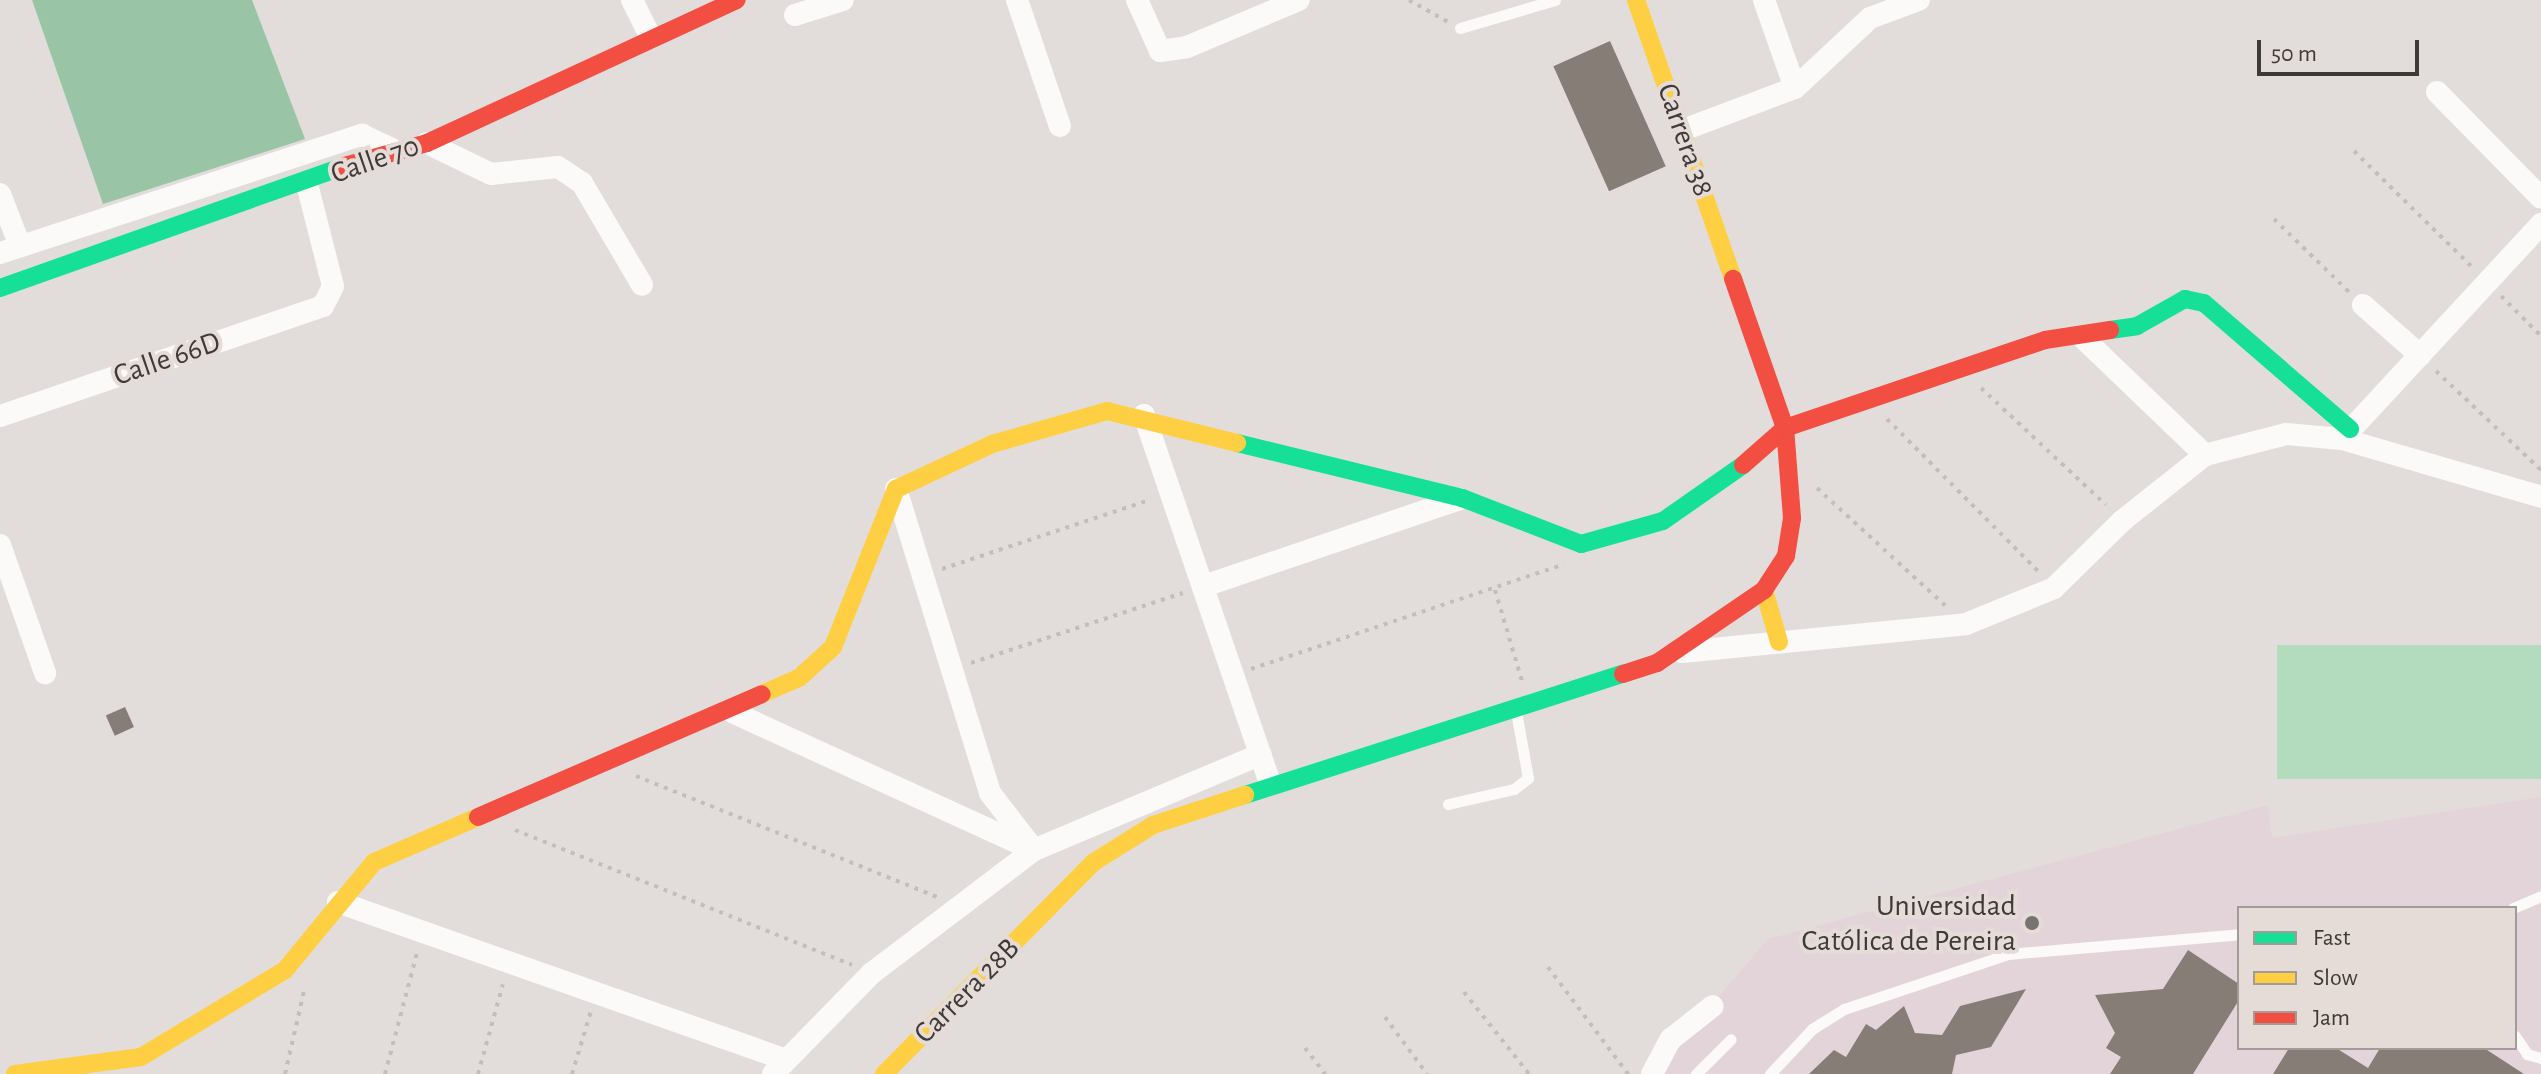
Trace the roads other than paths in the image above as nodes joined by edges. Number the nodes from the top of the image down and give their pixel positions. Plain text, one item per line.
1 (632, 0) edge
2 (737, 0) edge
3 (843, 0) edge
4 (1017, 0) edge
5 (1137, 0) edge
6 (1299, 0) edge
7 (1555, 0) edge
8 (1636, 0) edge
9 (1764, 0) edge
10 (1919, 0) edge
11 (795, 15) dead end
12 (1460, 28) road end
13 (651, 38) junction
14 (1795, 88) junction
15 (2437, 92) dead end
16 (1060, 126) dead end
17 (1683, 130) junction
18 (427, 143) junction
19 (392, 149) junction
20 (307, 184) junction
21 (0, 194) edge
22 (2541, 198) edge
23 (2541, 224) edge
24 (10, 249) edge
25 (642, 285) dead end
26 (0, 288) edge
27 (2363, 305) road end
28 (2083, 338) junction
29 (2420, 355) junction
30 (1144, 415) junction
31 (0, 416) edge
32 (1785, 428) junction
33 (2346, 434) junction
34 (2205, 455) junction
35 (896, 489) junction
36 (2541, 497) edge
37 (1462, 498) junction
38 (0, 545) edge
39 (1204, 586) junction
40 (1764, 590) junction
41 (9, 601) edge
42 (1779, 642) junction
43 (1682, 652) junction
44 (45, 673) dead end
45 (1523, 709) junction
46 (732, 712) junction
47 (1261, 754) junction
48 (1271, 785) junction
49 (1448, 804) dead end
50 (1034, 850) junction
51 (2541, 896) edge
52 (338, 902) junction
53 (2517, 906) edge
54 (2237, 934) edge
55 (1713, 1006) dead end
56 (1731, 1039) dead end
57 (2517, 1040) edge
58 (2541, 1058) edge
59 (780, 1067) edge
60 (15, 1074) edge
61 (884, 1074) edge
62 (1652, 1074) edge
63 (1696, 1074) edge
64 (1770, 1074) edge

1 - 13 street
2 - 13 street, Calle 70
3 - 11 street
4 - 16 street
5 - 6 street
7 - 12 lane
8 - 17 street, Carrera 38
9 - 14 street
10 - 14 street
13 - 18 street, Calle 70
14 - 17 street
15 - 22 street
17 - 32 street, Carrera 38
18 - 19 street, Calle 70
18 - 25 street
19 - 20 street, Calle 70
19 - 24 street
20 - 26 street, Calle 70
20 - 31 street, Calle 66D
21 - 24 street
23 - 29 street
27 - 29 street
28 - 32 street
28 - 33 street
28 - 34 street
29 - 33 street
30 - 35 street
30 - 37 street
30 - 39 street
32 - 37 street
32 - 40 street, Carrera 38
33 - 34 street
33 - 36 street
34 - 42 street
35 - 46 street
35 - 50 street
37 - 39 street
38 - 41 street
39 - 47 street
40 - 42 street
40 - 43 street, Carrera 28B
41 - 44 street
42 - 43 street
43 - 45 street, Carrera 28B
45 - 48 street, Carrera 28B
45 - 49 lane
46 - 50 street
46 - 52 street
47 - 48 street
47 - 50 street
48 - 61 street, Carrera 28B
50 - 59 street
51 - 53 lane
52 - 59 street
52 - 60 street
54 - 64 lane
55 - 62 street
56 - 63 lane
57 - 58 lane

